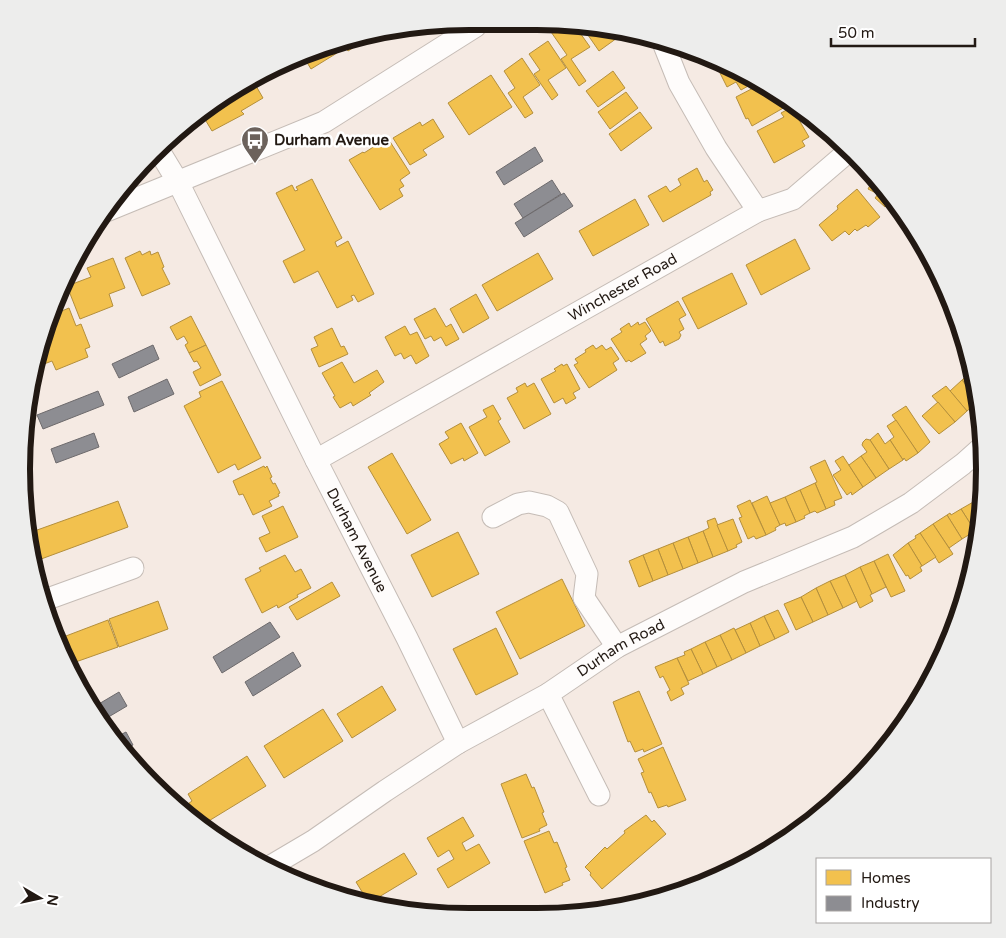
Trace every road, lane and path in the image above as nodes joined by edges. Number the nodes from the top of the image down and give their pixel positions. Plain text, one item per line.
1 (470, 30) edge
2 (666, 49) edge
3 (162, 156) edge
4 (844, 156) edge
5 (178, 182) junction
6 (118, 206) edge
7 (758, 211) junction
8 (975, 453) edge
9 (316, 460) junction
10 (493, 517) dead end
11 (133, 568) dead end
12 (50, 598) edge
13 (617, 648) junction
14 (548, 694) junction
15 (458, 743) junction
16 (599, 795) dead end
17 (275, 863) edge

1 - 5 street
2 - 7 street
3 - 5 street, Durham Avenue
4 - 7 street, Winchester Road
5 - 6 street
5 - 9 street, Durham Avenue
7 - 9 street, Winchester Road
8 - 13 street, Durham Road
9 - 15 street, Durham Avenue
10 - 13 street
11 - 12 street
13 - 14 street, Durham Road
14 - 15 street, Durham Road
14 - 16 street
15 - 17 street, Durham Road

